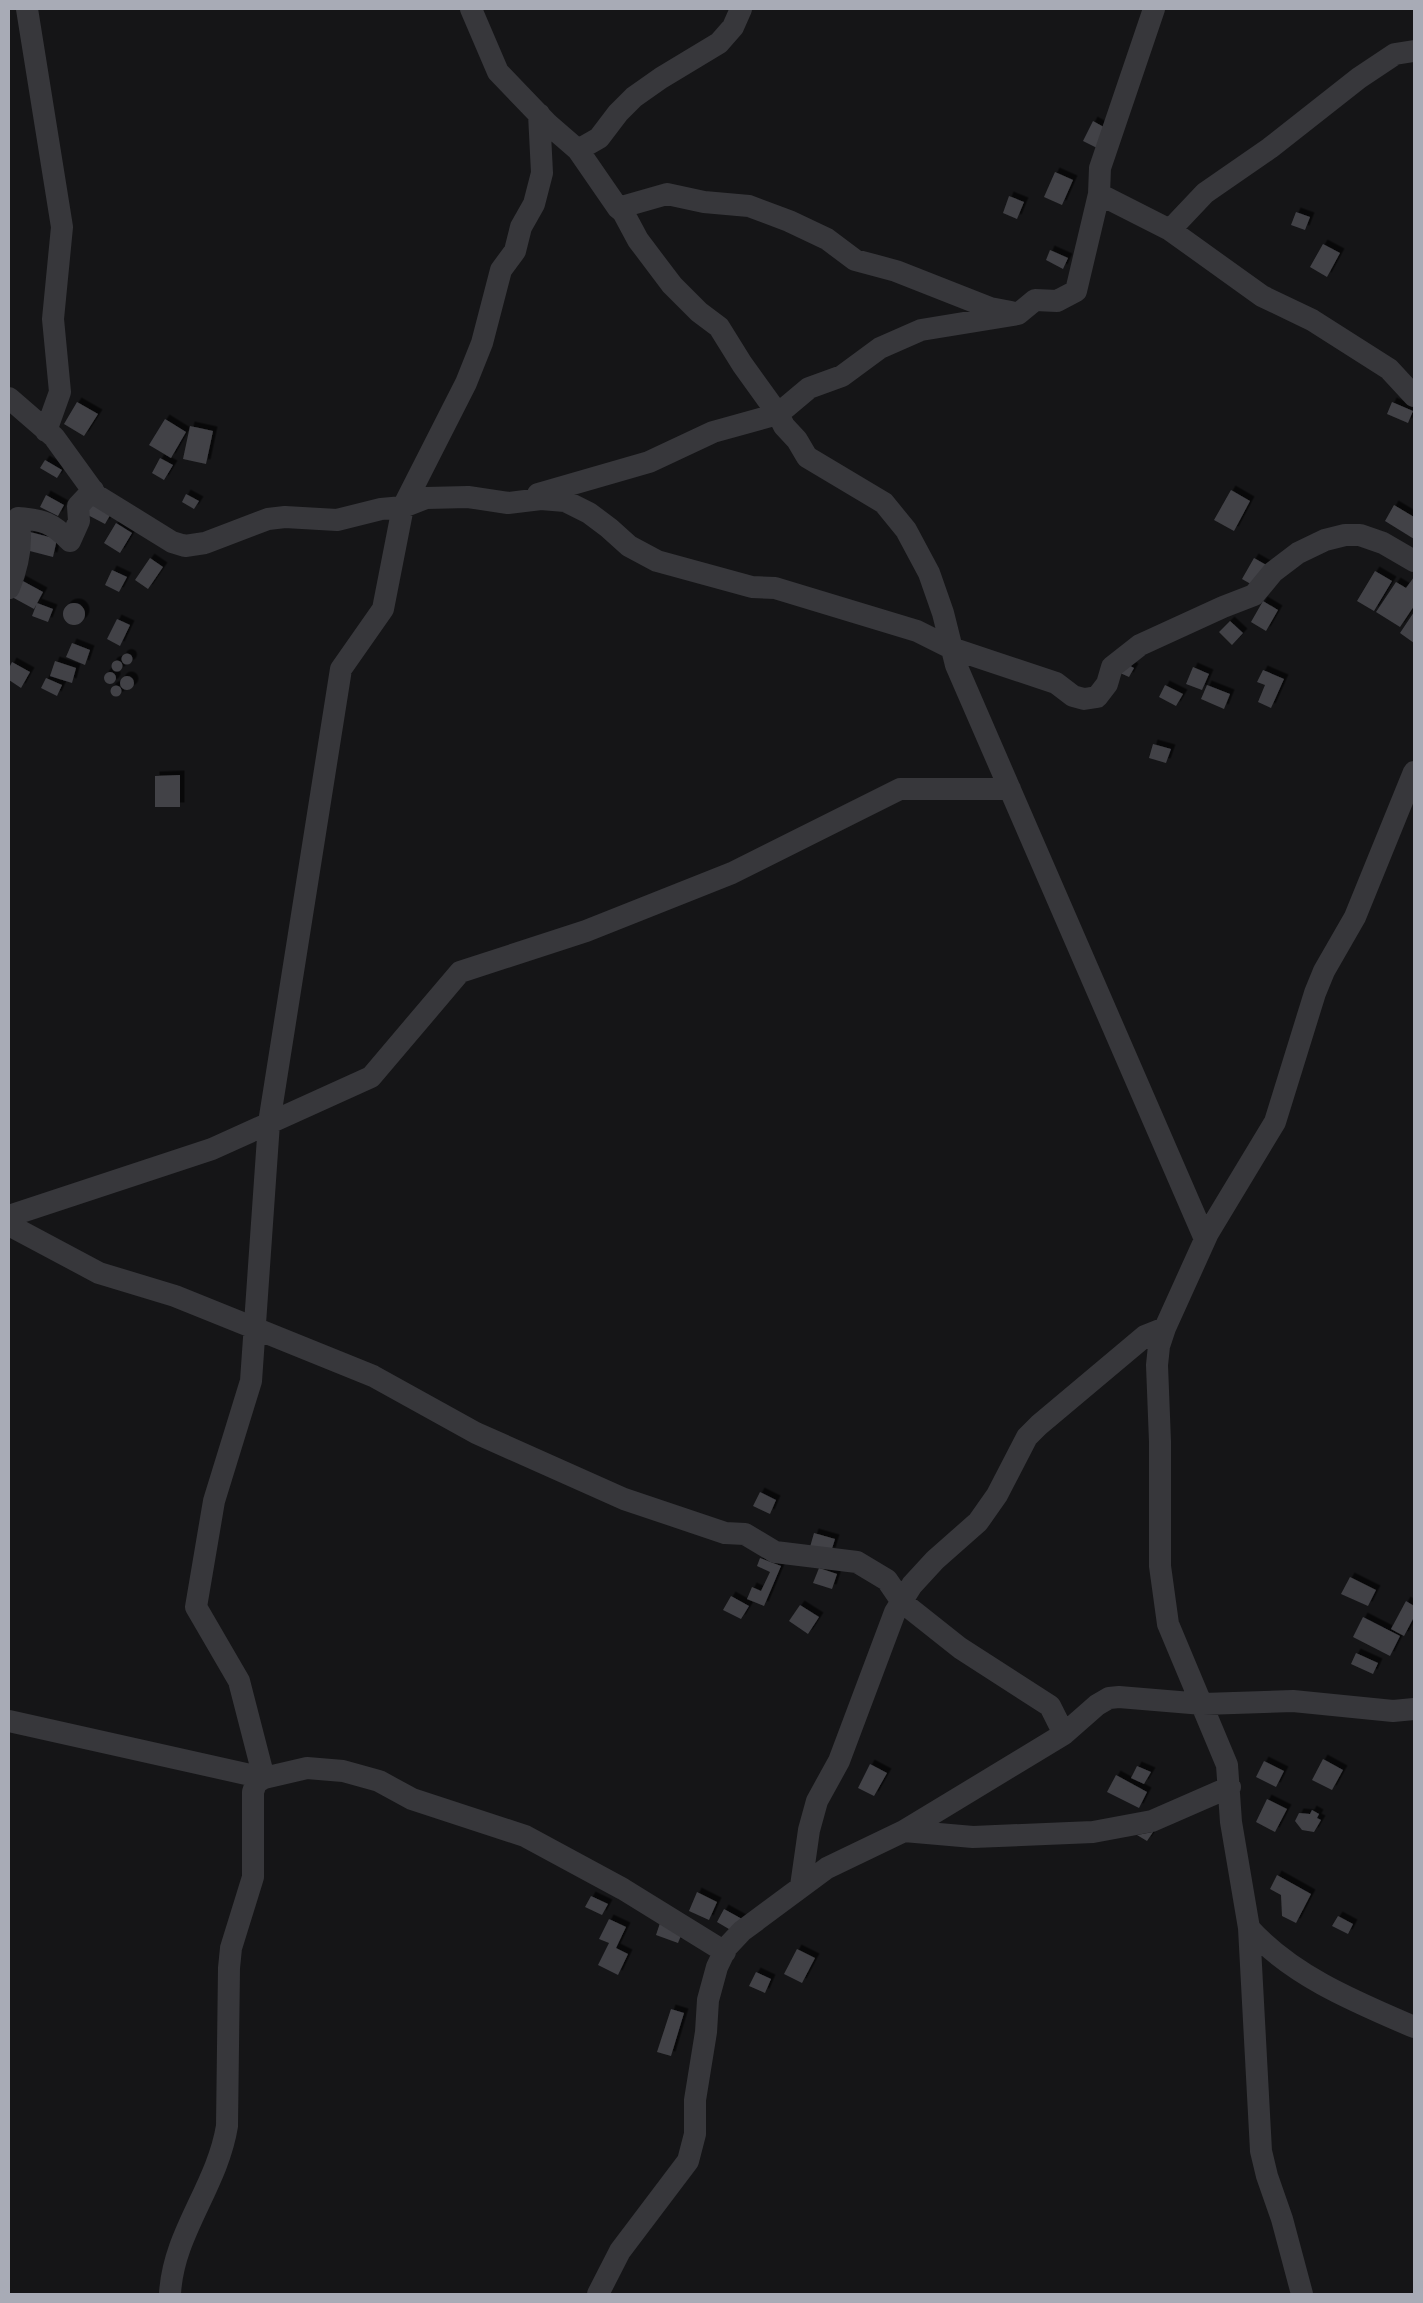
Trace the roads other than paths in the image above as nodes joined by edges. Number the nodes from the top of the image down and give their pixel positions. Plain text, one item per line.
1 (27, 9) edge
2 (741, 9) edge
3 (1154, 9) edge
4 (468, 12) edge
5 (1414, 51) edge
6 (539, 114) junction
7 (578, 150) junction
8 (1099, 194) junction
9 (618, 208) junction
10 (1170, 230) junction
11 (1018, 314) junction
12 (1414, 396) edge
13 (9, 398) edge
14 (778, 414) junction
15 (46, 430) junction
16 (93, 490) junction
17 (508, 503) junction
18 (402, 506) junction
19 (1414, 561) edge
20 (9, 588) edge
21 (951, 648) junction
22 (1414, 772) edge
23 (1010, 789) junction
24 (269, 1123) junction
25 (9, 1216) edge
26 (9, 1225) edge
27 (1205, 1239) junction
28 (1165, 1328) junction
29 (254, 1330) junction
30 (902, 1602) junction
31 (1203, 1704) junction
32 (1414, 1709) edge
33 (9, 1721) edge
34 (1064, 1734) junction
35 (264, 1778) junction
36 (1230, 1788) junction
37 (904, 1831) junction
38 (801, 1886) junction
39 (1249, 1928) junction
40 (724, 1952) junction
41 (1414, 2026) edge
42 (170, 2294) edge
43 (598, 2294) edge
44 (1302, 2294) edge

1 - 15 street
2 - 7 street
3 - 8 street
4 - 6 street
5 - 10 street
6 - 7 street
6 - 18 street
7 - 9 street
8 - 10 street
8 - 11 street
9 - 11 street
9 - 14 street
10 - 12 street
11 - 14 street
13 - 15 street
14 - 17 street
14 - 21 street
15 - 16 street
16 - 18 street
16 - 20 street
17 - 18 street
17 - 21 street
18 - 24 street
19 - 21 street
21 - 23 street
22 - 27 street
23 - 24 street
23 - 27 street
24 - 25 street
24 - 29 street
26 - 29 street
27 - 28 street
28 - 30 street
28 - 31 street
29 - 30 street
29 - 35 street
30 - 34 street
30 - 38 street
31 - 32 street
31 - 34 street
31 - 36 street
33 - 35 street
34 - 37 street
35 - 40 street
35 - 42 street
36 - 37 street
36 - 39 street
37 - 38 street
38 - 40 street
39 - 41 street
39 - 44 street
40 - 43 street

